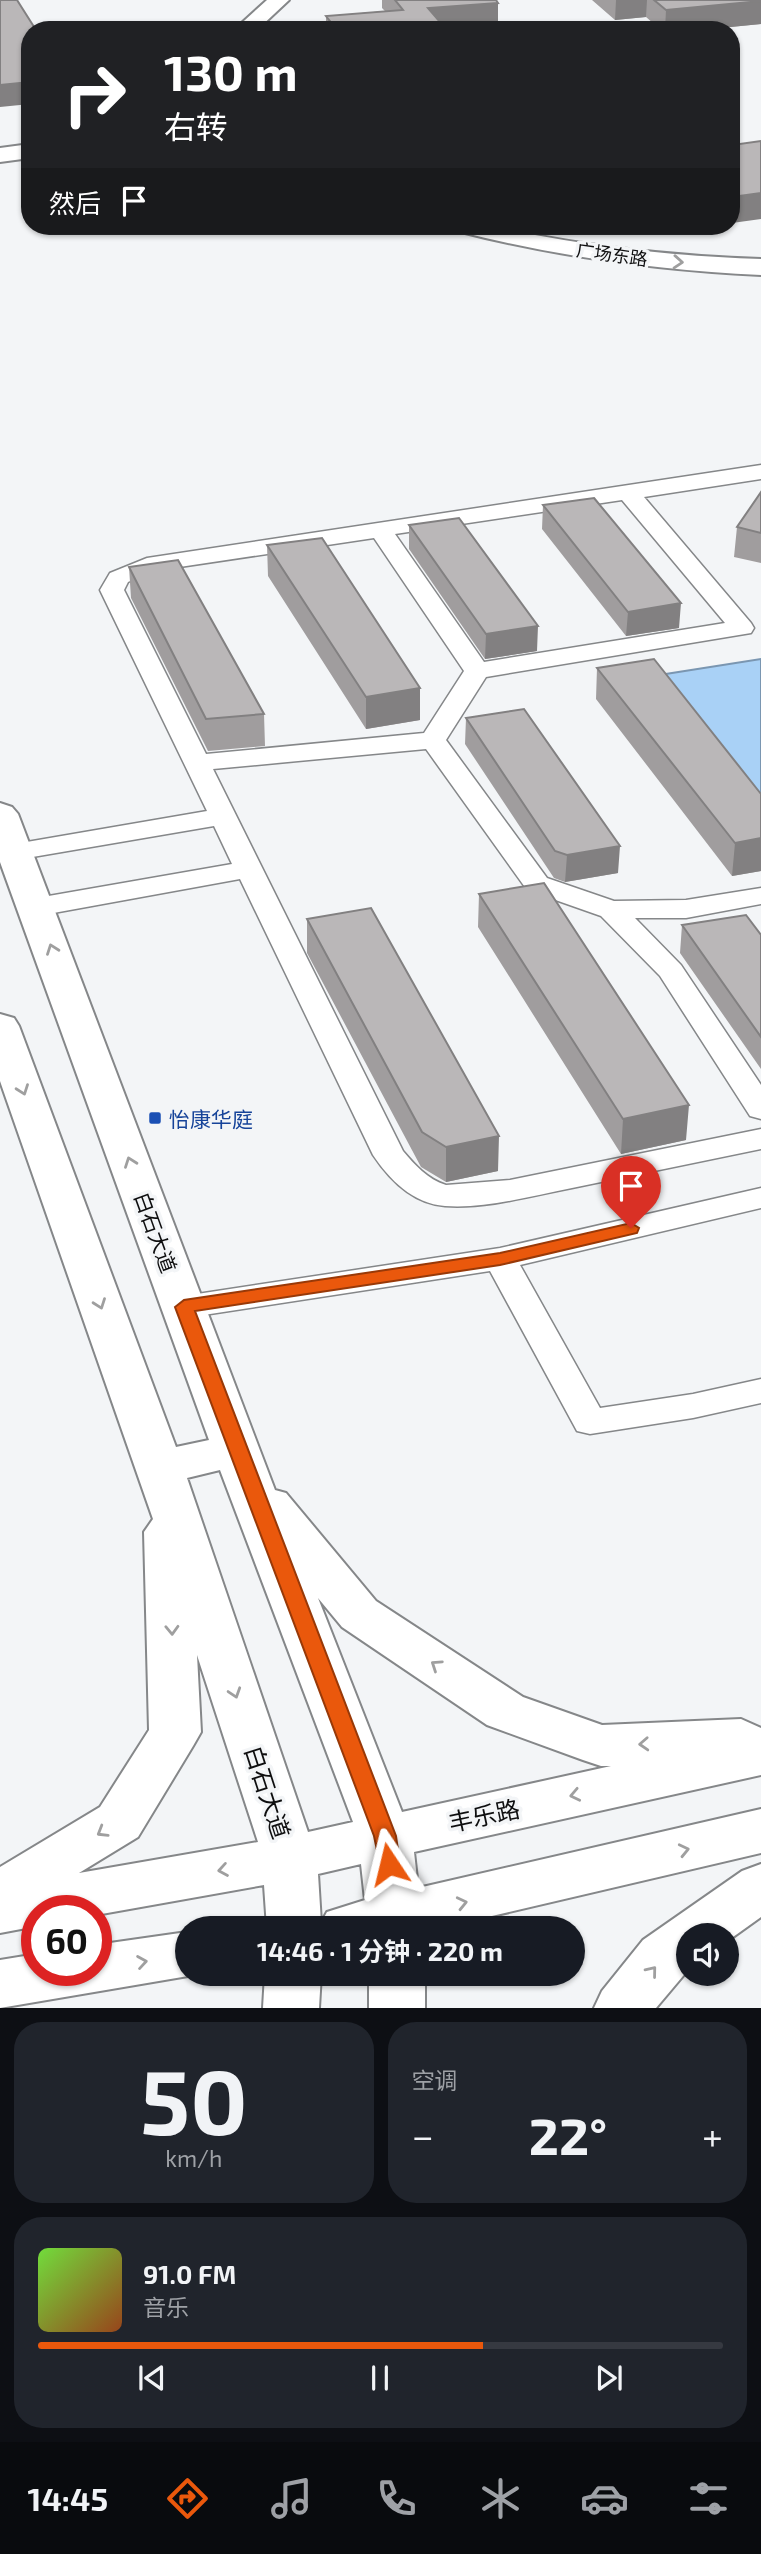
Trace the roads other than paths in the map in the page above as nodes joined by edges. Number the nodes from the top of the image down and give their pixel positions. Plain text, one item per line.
1 (279, 0) edge
2 (254, 21) edge
3 (21, 132) edge
4 (0, 135) edge
5 (21, 152) edge
6 (0, 155) edge
7 (500, 235) edge
8 (761, 267) edge
9 (761, 472) edge
10 (627, 491) junction
11 (379, 528) junction
12 (752, 626) edge
13 (477, 671) junction
14 (433, 740) junction
15 (197, 763) junction
16 (0, 814) edge
17 (223, 816) junction
18 (15, 852) junction
19 (249, 869) junction
20 (761, 896) edge
21 (37, 907) junction
22 (611, 910) junction
23 (0, 1026) edge
24 (761, 1109) edge
25 (761, 1139) edge
26 (761, 1198) edge
27 (500, 1259) junction
28 (184, 1307) junction
29 (761, 1391) edge
30 (242, 1464) junction
31 (163, 1478) junction
32 (761, 1738) edge
33 (761, 1754) edge
34 (761, 1831) edge
35 (385, 1836) junction
36 (290, 1858) junction
37 (761, 1887) edge
38 (0, 1894) edge
39 (0, 1910) edge
40 (293, 1916) edge
41 (380, 1916) edge
42 (416, 1916) edge
43 (711, 1923) edge
44 (676, 1948) edge
45 (175, 1957) edge
46 (112, 1967) edge
47 (21, 1981) edge
48 (0, 1984) edge
49 (292, 1986) edge
50 (397, 1986) edge
51 (291, 2008) edge
52 (397, 2008) edge
53 (622, 2008) edge

1 - 2 main road
3 - 4 main road
5 - 6 main road
7 -> 8 main road, 广场东路
9 - 10 street
10 - 11 street
10 - 12 street
11 - 13 street
11 - 15 street
12 - 13 street
13 - 14 street
14 - 15 street
14 - 22 street
15 - 17 street
16 - 18 main road, 白石大道
17 - 18 street
17 - 19 street
18 - 21 main road, 白石大道
19 - 21 street
19 - 25 street
20 - 22 street
28 -> 21 main road, 白石大道
22 - 24 street
23 -> 31 main road, 白石大道
26 - 27 street
27 - 28 street
27 - 29 street
28 - 30 main road, 白石大道
30 - 31 main road
32 -> 30 main road
30 - 35 main road, 白石大道
31 -> 36 main road, 白石大道
31 -> 38 main road
33 -> 35 main road, 丰乐路
42 -> 34 main road
35 - 36 main road, 丰乐路
35 - 41 main road, 白石大道
36 -> 39 main road, 丰乐路
36 - 40 main road, 白石大道
37 - 43 main road
53 -> 44 main road
46 -> 45 main road
47 - 48 main road
49 - 51 main road
50 - 52 main road

